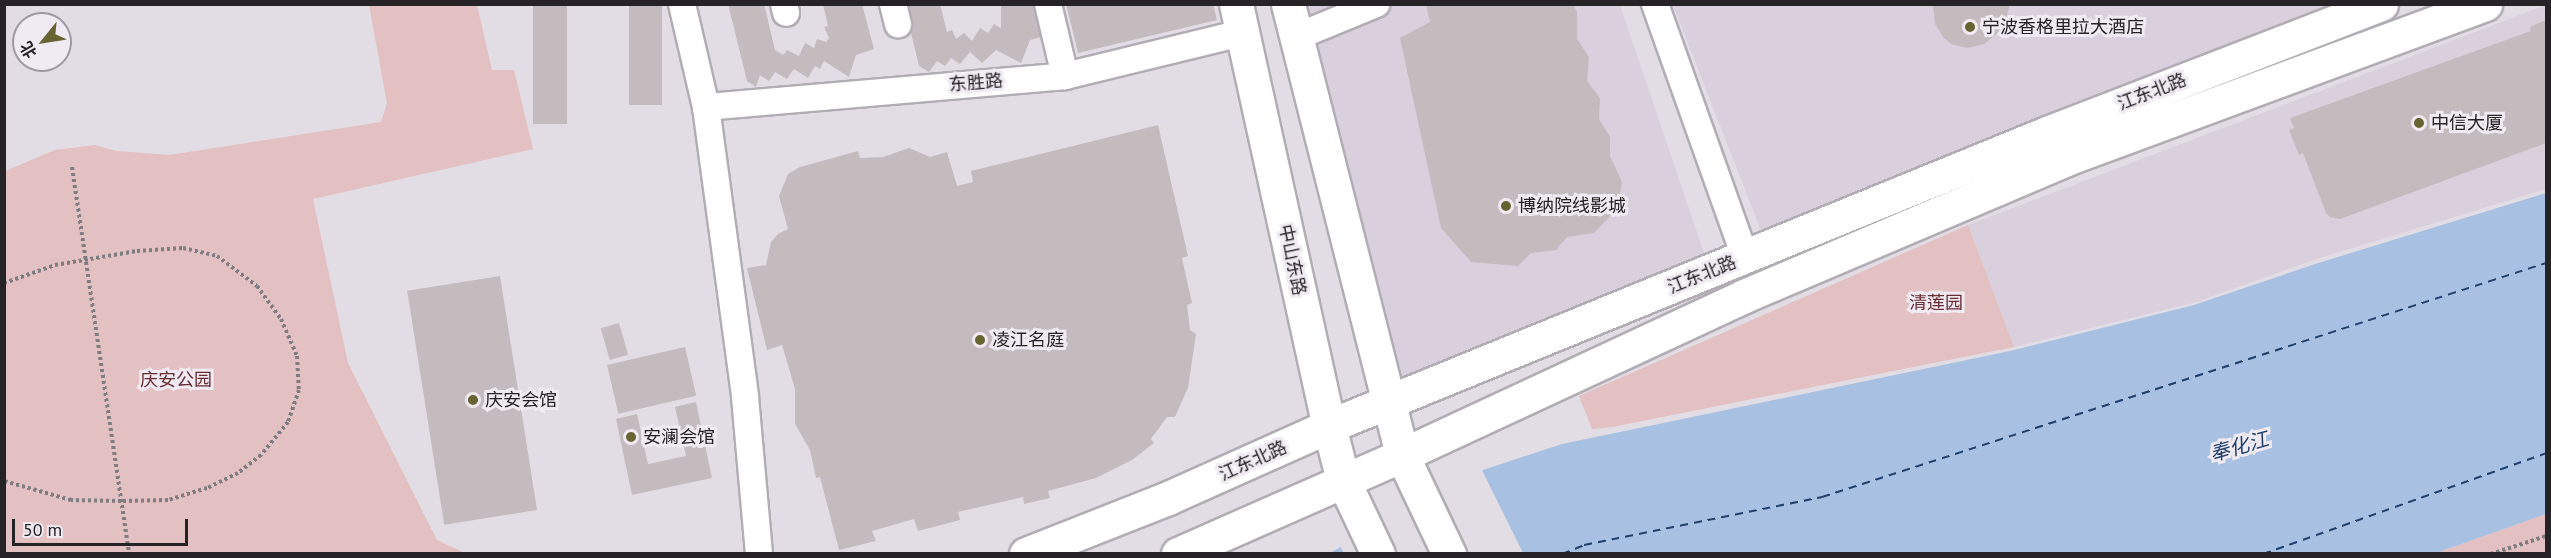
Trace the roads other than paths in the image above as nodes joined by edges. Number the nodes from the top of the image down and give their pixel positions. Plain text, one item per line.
1 (682, 4) edge
2 (1048, 4) edge
3 (1376, 4) edge
4 (1655, 4) edge
5 (2380, 4) edge
6 (2485, 4) edge
7 (1294, 14) edge
8 (1239, 19) edge
9 (1065, 76) junction
10 (706, 107) junction
11 (1745, 256) junction
12 (1388, 403) junction
13 (1329, 426) junction
14 (1409, 469) junction
15 (1343, 480) junction
16 (759, 554) edge
17 (1026, 554) edge
18 (1178, 554) edge
19 (1378, 554) edge
20 (1449, 554) edge

1 - 10 street
2 - 9 street
3 - 7 street
4 - 11 street
5 - 11 main road, 江东北路
6 - 14 main road, 江东北路
7 - 12 main road
8 - 9 street, 东胜路
8 - 13 main road, 中山东路
9 - 10 street, 东胜路
10 - 16 street
11 - 12 main road, 江东北路
12 - 13 main road, 江东北路
12 - 14 main road
13 - 15 main road, 中山东路
13 - 17 main road, 江东北路
14 - 15 main road, 江东北路
14 - 20 main road
15 - 18 main road, 江东北路
15 - 19 main road, 中山东路

